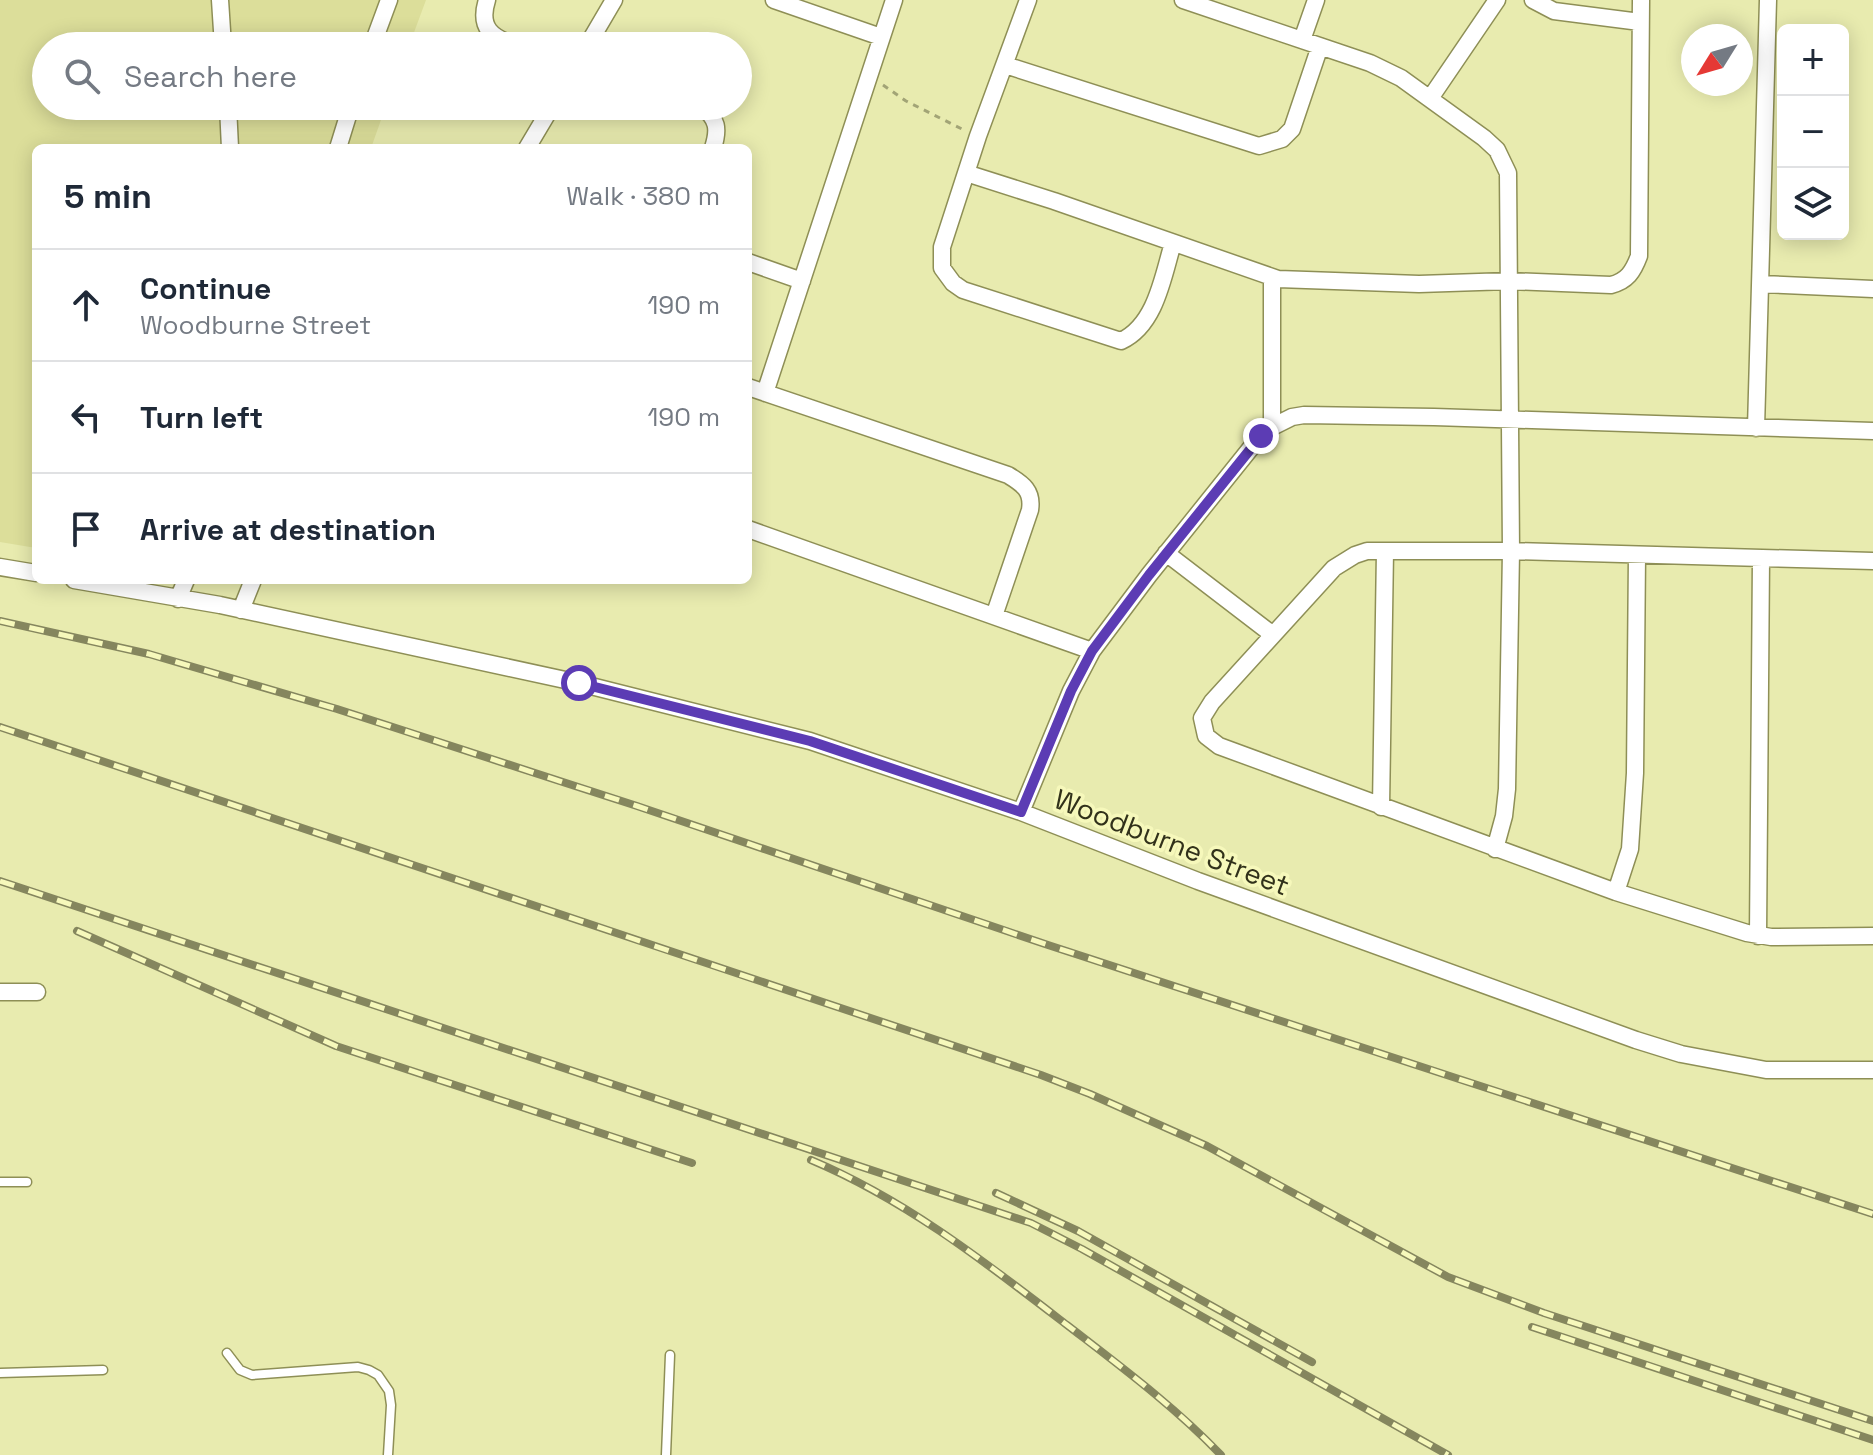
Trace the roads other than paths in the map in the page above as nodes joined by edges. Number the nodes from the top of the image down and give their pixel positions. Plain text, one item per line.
1 (220, 0) edge
2 (389, 0) edge
3 (487, 0) edge
4 (614, 0) edge
5 (774, 0) edge
6 (894, 0) edge
7 (1028, 0) edge
8 (1183, 0) edge
9 (1316, 0) edge
10 (1497, 0) edge
11 (1533, 0) edge
12 (1641, 0) edge
13 (1768, 0) edge
14 (1640, 22) junction
15 (222, 32) edge
16 (377, 32) edge
17 (490, 32) edge
18 (595, 32) edge
19 (881, 37) junction
20 (1302, 40) junction
21 (1320, 46) junction
22 (1005, 65) junction
23 (1431, 97) junction
24 (229, 120) edge
25 (347, 120) edge
26 (544, 120) edge
27 (715, 120) edge
28 (230, 144) edge
29 (339, 144) edge
30 (529, 144) edge
31 (714, 144) edge
32 (966, 173) junction
33 (1173, 243) junction
34 (752, 263) edge
35 (1272, 278) junction
36 (802, 281) junction
37 (1509, 281) junction
38 (1762, 284) junction
39 (1873, 289) edge
40 (752, 388) edge
41 (765, 393) junction
42 (1511, 419) junction
43 (1272, 427) junction
44 (1756, 428) junction
45 (1873, 431) edge
46 (752, 530) edge
47 (1385, 551) junction
48 (1511, 551) junction
49 (1166, 553) junction
50 (1637, 555) junction
51 (1761, 558) junction
52 (1873, 561) edge
53 (0, 567) edge
54 (32, 572) edge
55 (96, 584) edge
56 (184, 584) edge
57 (251, 584) edge
58 (178, 599) junction
59 (241, 610) junction
60 (994, 616) junction
61 (1273, 635) junction
62 (1092, 651) junction
63 (1381, 807) junction
64 (1021, 812) junction
65 (1495, 849) junction
66 (1616, 892) junction
67 (1758, 936) junction
68 (1873, 936) edge
69 (0, 992) edge
70 (37, 992) dead end
71 (1873, 1070) edge
72 (0, 1182) edge
73 (27, 1182) dead end
74 (227, 1353) dead end
75 (670, 1355) dead end
76 (103, 1370) dead end
77 (0, 1373) edge
78 (388, 1455) edge
79 (666, 1455) edge

1 - 15 street
2 - 16 street
3 - 17 street
4 - 18 street
5 - 19 street
6 - 19 street
7 - 22 street
8 - 20 street
9 - 20 street
10 - 23 street
11 - 14 street
12 - 14 street
13 - 38 street
14 - 37 street
19 - 36 street
20 - 21 street
21 - 22 street
21 - 23 street
22 - 32 street
23 - 37 street
24 - 28 street
25 - 29 street
26 - 30 street
27 - 31 street
32 - 33 street
32 - 33 street
33 - 35 street
34 - 36 street
35 - 37 street
35 - 43 street
36 - 41 street
37 - 42 street
38 - 39 street
38 - 44 street
40 - 41 street
41 - 60 street
42 - 43 street
42 - 44 street
42 - 48 street
43 - 49 street
44 - 45 street
46 - 60 street
47 - 48 street
47 - 61 street
47 - 63 street
48 - 50 street
48 - 65 street
49 - 61 street
49 - 62 street
50 - 51 street
50 - 66 street
51 - 52 street
51 - 67 street
53 - 54 street
55 - 58 street, Woodburne Street
56 - 58 street
57 - 59 street
58 - 59 street, Woodburne Street
59 - 64 street, Woodburne Street
60 - 62 street
61 - 63 street
62 - 64 street
63 - 65 street
64 - 71 street, Woodburne Street
65 - 66 street
66 - 67 street
67 - 68 street
69 - 70 street
72 - 73 lane
74 - 78 lane
75 - 79 lane
76 - 77 lane

